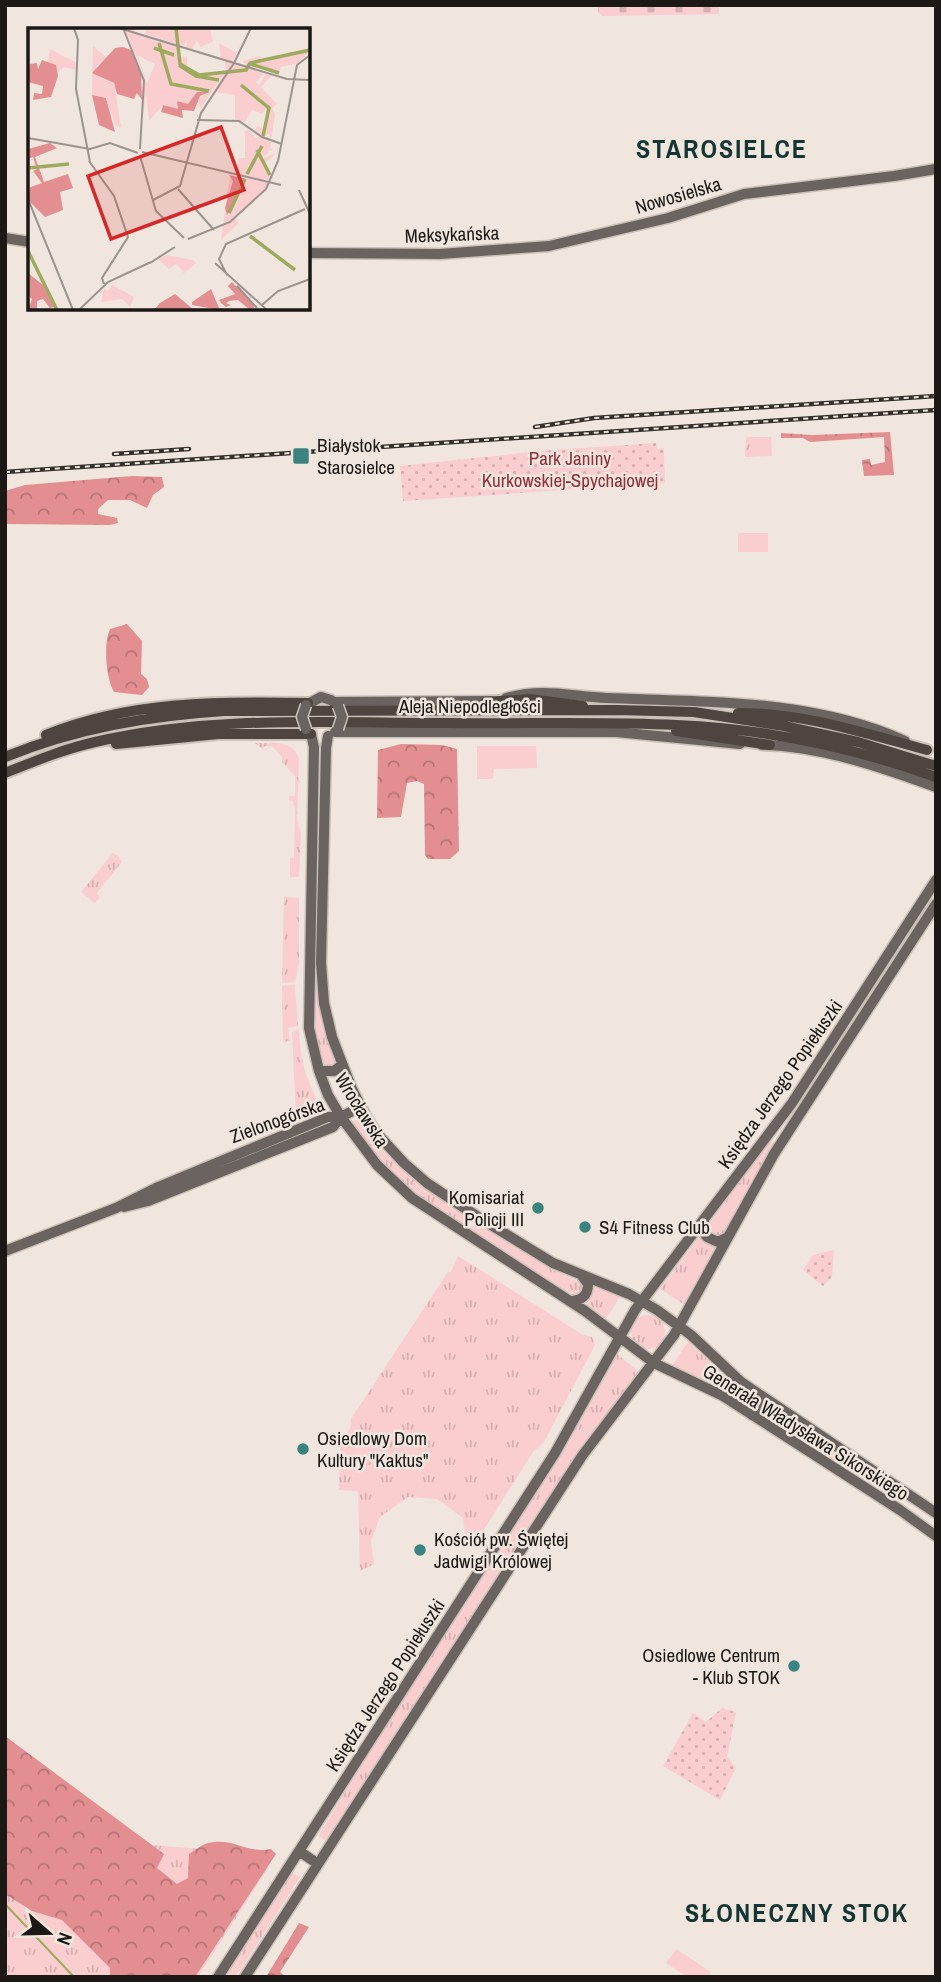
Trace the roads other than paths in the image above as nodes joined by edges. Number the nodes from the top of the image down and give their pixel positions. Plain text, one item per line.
1 (936, 169) edge
2 (597, 235) joint
3 (5, 238) edge
4 (28, 242) edge
5 (310, 253) edge
6 (485, 702) junction
7 (307, 704) junction
8 (336, 704) junction
9 (617, 710) junction
10 (694, 712) junction
11 (614, 724) junction
12 (308, 732) junction
13 (334, 732) junction
14 (770, 745) junction
15 (5, 751) edge
16 (932, 752) edge
17 (5, 757) edge
18 (936, 766) edge
19 (5, 773) edge
20 (936, 777) edge
21 (936, 787) edge
22 (936, 880) edge
23 (936, 904) edge
24 (342, 1065) junction
25 (319, 1071) junction
26 (792, 1103) junction
27 (360, 1107) junction
28 (802, 1112) junction
29 (341, 1117) junction
30 (704, 1221) junction
31 (728, 1237) junction
32 (5, 1251) edge
33 (582, 1275) junction
34 (569, 1301) junction
35 (642, 1301) junction
36 (680, 1326) junction
37 (619, 1337) junction
38 (654, 1363) junction
39 (736, 1377) junction
40 (723, 1396) junction
41 (766, 1400) junction
42 (752, 1415) junction
43 (909, 1493) junction
44 (900, 1510) junction
45 (936, 1513) edge
46 (936, 1536) edge
47 (299, 1851) junction
48 (318, 1864) junction
49 (218, 1977) edge
50 (245, 1977) edge

1 - 2 main road, Nowosielska
2 - 5 main road, Meksykańska
3 - 4 main road
6 - 8 main road
6 - 9 main road
6 - 16 main road
7 - 8 main road
7 - 12 main road, bridge
7 - 15 main road
8 - 13 main road, bridge
9 - 10 main road, Aleja Niepodległości
9 - 17 main road, Aleja Niepodległości
10 - 16 main road
10 - 18 main road, Aleja Niepodległości
11 - 14 main road
11 - 19 main road, Aleja Niepodległości
11 - 20 main road, Aleja Niepodległości
12 - 13 main road
12 - 19 main road
12 - 25 main road, Wrocławska
13 - 14 main road
13 - 24 main road, Wrocławska
14 - 21 main road
22 - 26 main road, Księdza Jerzego Popiełuszki
23 - 28 main road, Księdza Jerzego Popiełuszki
24 - 25 main road
24 - 27 main road, Wrocławska
25 - 29 main road, Wrocławska
26 - 28 main road
26 - 30 main road, Księdza Jerzego Popiełuszki
27 - 29 main road, Zielonogórska
27 - 33 main road, Wrocławska
28 - 31 main road, Księdza Jerzego Popiełuszki
29 - 32 main road, Zielonogórska
29 - 34 main road, Wrocławska
30 - 31 main road
30 - 35 main road, Księdza Jerzego Popiełuszki
31 - 36 main road, Księdza Jerzego Popiełuszki
33 - 34 main road
33 - 35 main road, Wrocławska
34 - 37 main road, Wrocławska
35 - 36 main road, Generała Władysława Sikorskiego
35 - 37 main road, Księdza Jerzego Popiełuszki
36 - 38 main road, Księdza Jerzego Popiełuszki
36 - 39 main road, Generała Władysława Sikorskiego
37 - 38 main road, Generała Władysława Sikorskiego
37 - 47 main road, Księdza Jerzego Popiełuszki
38 - 40 main road, Generała Władysława Sikorskiego
38 - 48 main road
39 - 40 main road
39 - 41 main road, Generała Władysława Sikorskiego
40 - 42 main road, Generała Władysława Sikorskiego
41 - 42 main road
41 - 43 main road, Generała Władysława Sikorskiego
42 - 44 main road, Generała Władysława Sikorskiego
43 - 44 main road
43 - 45 main road, Generała Władysława Sikorskiego
44 - 46 main road, Generała Władysława Sikorskiego
47 - 48 main road
47 - 49 main road, Księdza Jerzego Popiełuszki
48 - 50 main road

